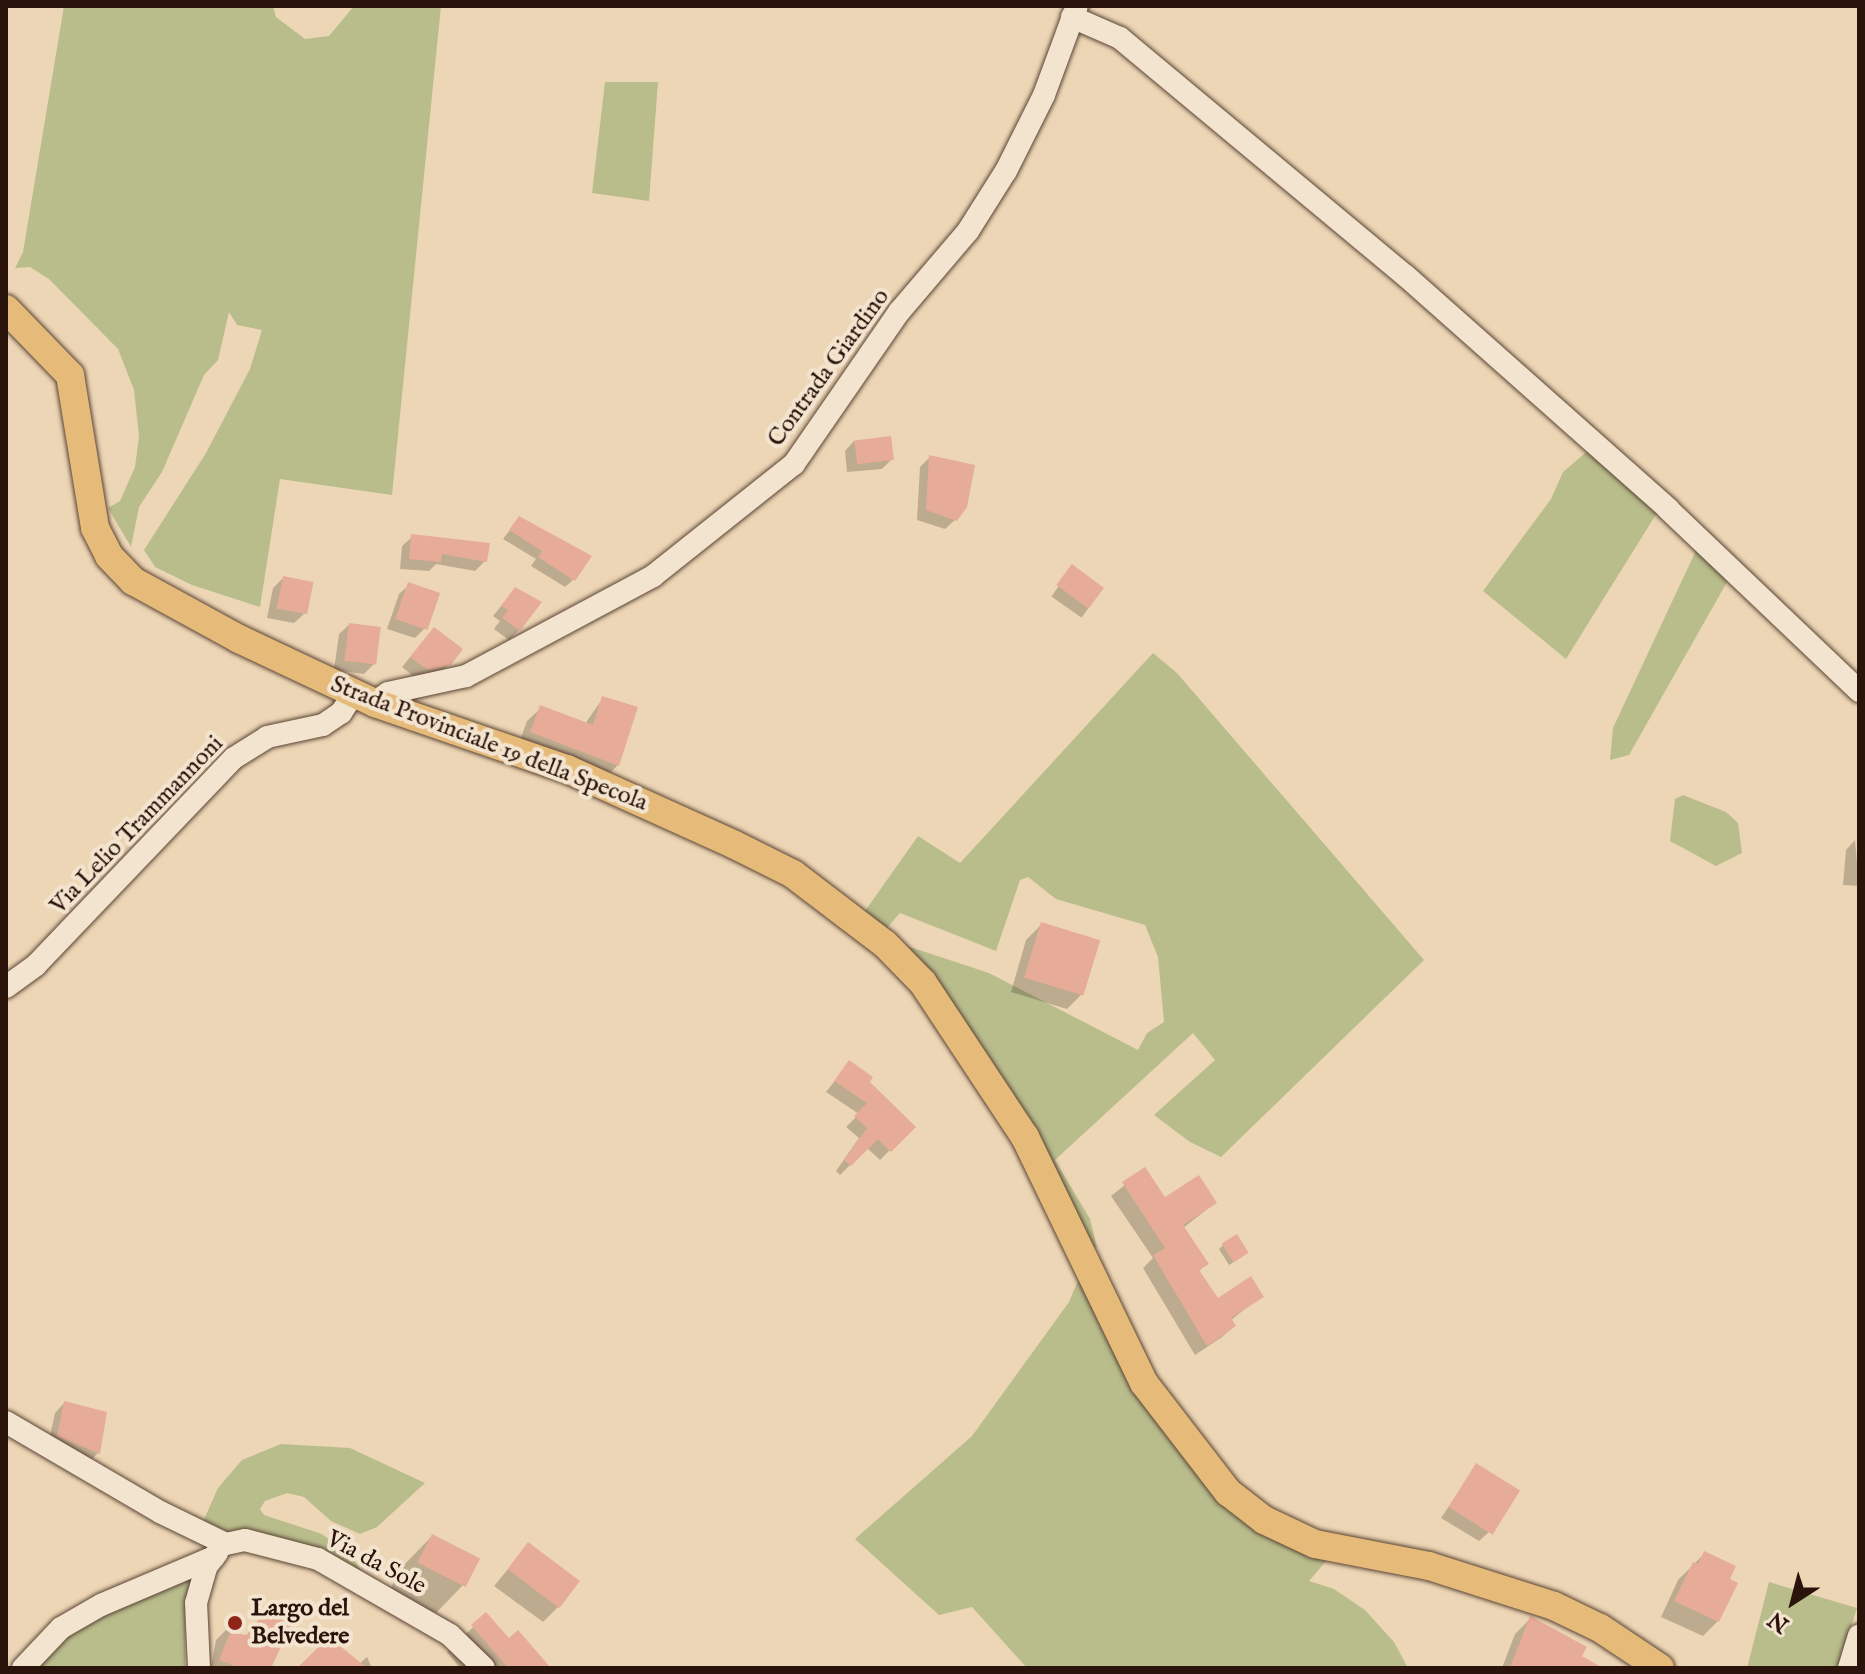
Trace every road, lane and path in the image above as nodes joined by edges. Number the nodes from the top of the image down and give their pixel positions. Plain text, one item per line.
1 (1074, 12) edge
2 (6, 309) edge
3 (1859, 691) edge
4 (365, 698) junction
5 (6, 987) edge
6 (6, 1422) edge
7 (220, 1551) junction
8 (1859, 1636) edge
9 (23, 1668) edge
10 (199, 1668) edge
11 (484, 1668) edge
12 (1660, 1668) edge
13 (1849, 1668) edge

1 - 3 street
1 - 4 street, Contrada Giardino
2 - 4 main road, Strada Provinciale 19 della Specola
4 - 5 street, Via Lelio Trammannoni
4 - 12 main road, Strada Provinciale 19 della Specola
6 - 7 street
7 - 9 street
7 - 10 street
7 - 11 street, Via da Sole
8 - 13 street

